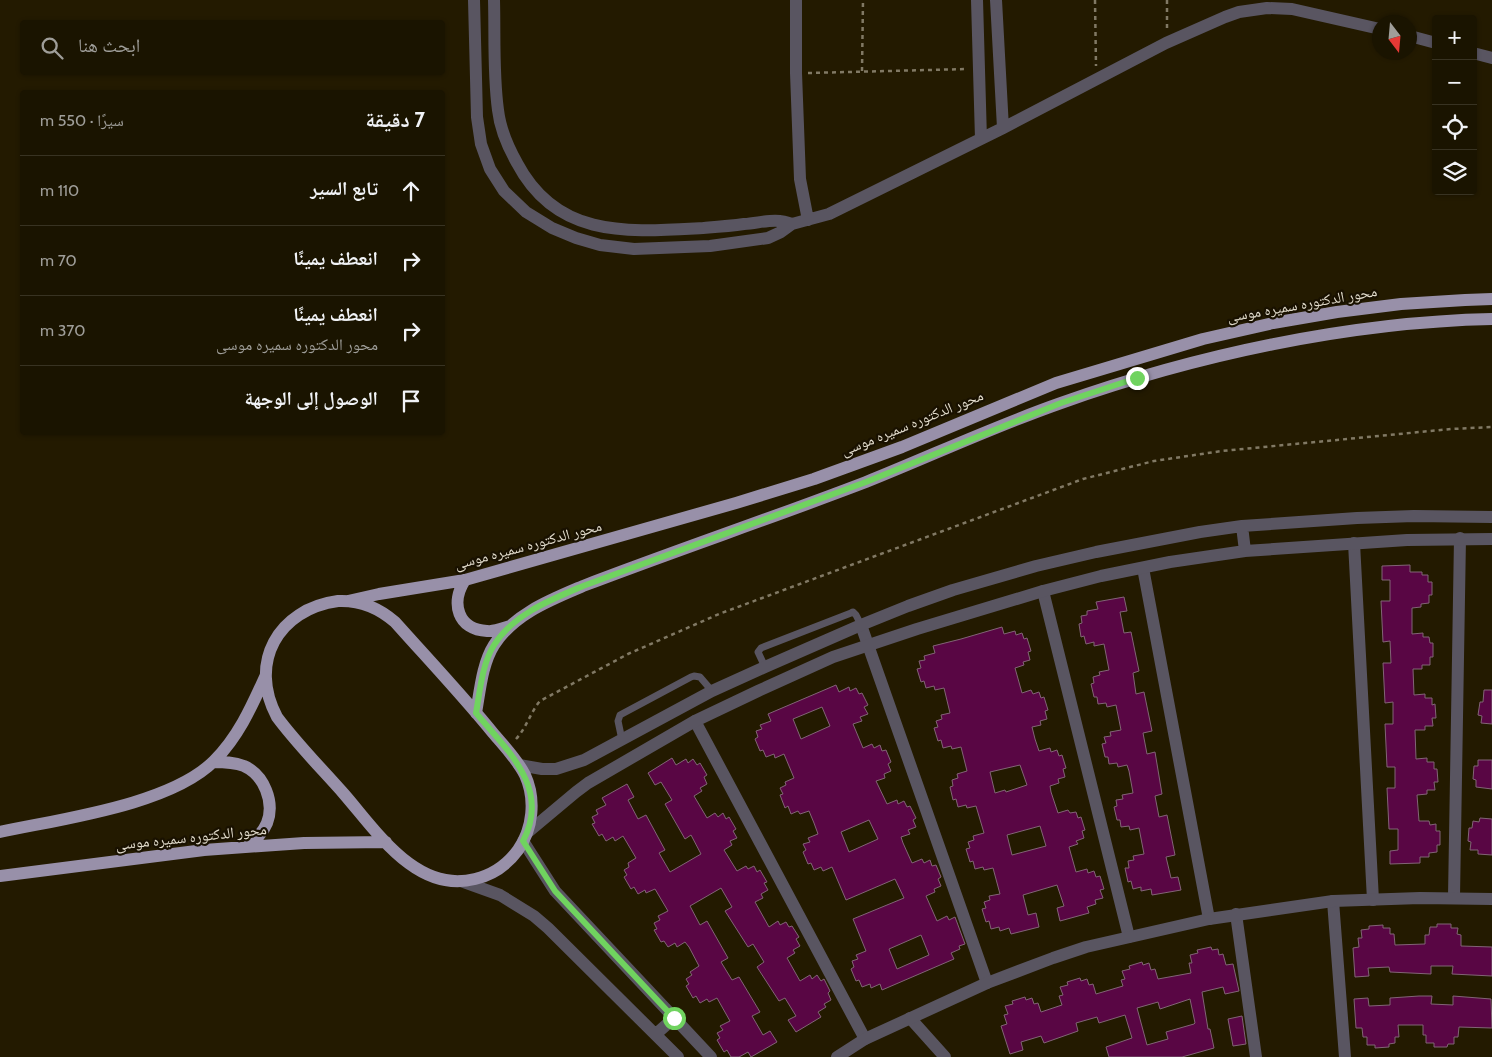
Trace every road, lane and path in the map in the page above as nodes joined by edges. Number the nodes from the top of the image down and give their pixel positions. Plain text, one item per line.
1 (474, 0) edge
2 (494, 0) edge
3 (796, 0) edge
4 (863, 0) edge
5 (977, 0) edge
6 (996, 0) edge
7 (1096, 0) edge
8 (1167, 0) edge
9 (1254, 4) edge
10 (1372, 27) edge
11 (1417, 38) edge
12 (1432, 42) edge
13 (1166, 43) junction
14 (1477, 54) edge
15 (1492, 58) edge
16 (978, 68) junction
17 (862, 71) junction
18 (796, 73) junction
19 (1096, 80) junction
20 (1003, 128) junction
21 (981, 139) junction
22 (808, 220) junction
23 (792, 224) junction
24 (686, 229) junction
25 (687, 247) junction
26 (1492, 299) edge
27 (1492, 318) edge
28 (1492, 427) edge
29 (1492, 517) edge
30 (1242, 526) junction
31 (1460, 538) junction
32 (1492, 539) edge
33 (1354, 543) junction
34 (1245, 551) junction
35 (1143, 568) junction
36 (464, 580) junction
37 (1043, 592) junction
38 (348, 601) junction
39 (861, 625) junction
40 (510, 626) junction
41 (868, 646) junction
42 (765, 667) junction
43 (266, 675) junction
44 (712, 692) junction
45 (476, 713) junction
46 (695, 721) junction
47 (622, 740) junction
48 (506, 748) junction
49 (213, 762) junction
50 (519, 764) junction
51 (0, 832) edge
52 (525, 837) junction
53 (386, 842) junction
54 (247, 847) junction
55 (0, 876) edge
56 (461, 881) junction
57 (1454, 897) junction
58 (1492, 899) edge
59 (1372, 900) junction
60 (1333, 901) junction
61 (1236, 914) junction
62 (1209, 919) junction
63 (1130, 938) junction
64 (987, 983) junction
65 (674, 1018) junction
66 (910, 1018) junction
67 (656, 1034) junction
68 (865, 1039) junction
69 (678, 1057) edge
70 (711, 1057) edge
71 (836, 1057) edge
72 (945, 1057) edge
73 (1256, 1057) edge
74 (1345, 1057) edge

1 - 25 street
2 - 24 street
3 - 18 street
4 - 17 path
5 - 16 street
6 - 20 street
7 - 19 path
8 - 13 path
9 - 10 street
9 - 13 street
11 - 12 street
13 - 19 street
14 - 15 street
16 - 17 path
16 - 21 street
17 - 18 path
18 - 22 street
19 - 20 street
20 - 21 street
21 - 22 street
22 - 23 street
23 - 24 street
23 - 25 street
24 - 25 street
26 - 36 main road, محور الدكتوره سميره موسى
27 - 40 main road
28 - 48 path
29 - 30 street
30 - 34 street
30 - 39 street
31 - 32 street
31 - 33 street
31 - 57 street
33 - 34 street
33 - 59 street
34 - 35 street
35 - 37 street
35 - 62 street
36 - 38 main road, محور الدكتوره سميره موسى
36 - 40 main road
37 - 41 street
37 - 63 street
38 - 43 main road
38 - 45 main road
39 - 41 street
39 - 42 street
39 - 42 lane
40 - 45 main road
41 - 46 street
41 - 64 street
42 - 44 street
43 - 49 main road
43 - 53 main road
44 - 47 street
44 - 47 lane
45 - 48 main road
46 - 52 street
46 - 68 street
47 - 50 street
48 - 50 main road
49 - 51 main road
49 - 54 main road
50 - 52 main road
52 - 56 main road
52 - 65 street
53 - 54 main road, محور الدكتوره سميره موسى
53 - 56 main road
54 - 55 main road, محور الدكتوره سميره موسى
56 - 67 street
57 - 58 street
57 - 59 street
59 - 60 street
60 - 61 street
60 - 74 street
61 - 62 street
61 - 73 street
62 - 63 street
63 - 64 street
64 - 66 street
65 - 67 street
65 - 70 street
66 - 68 street
66 - 72 street
67 - 69 street
68 - 71 street

